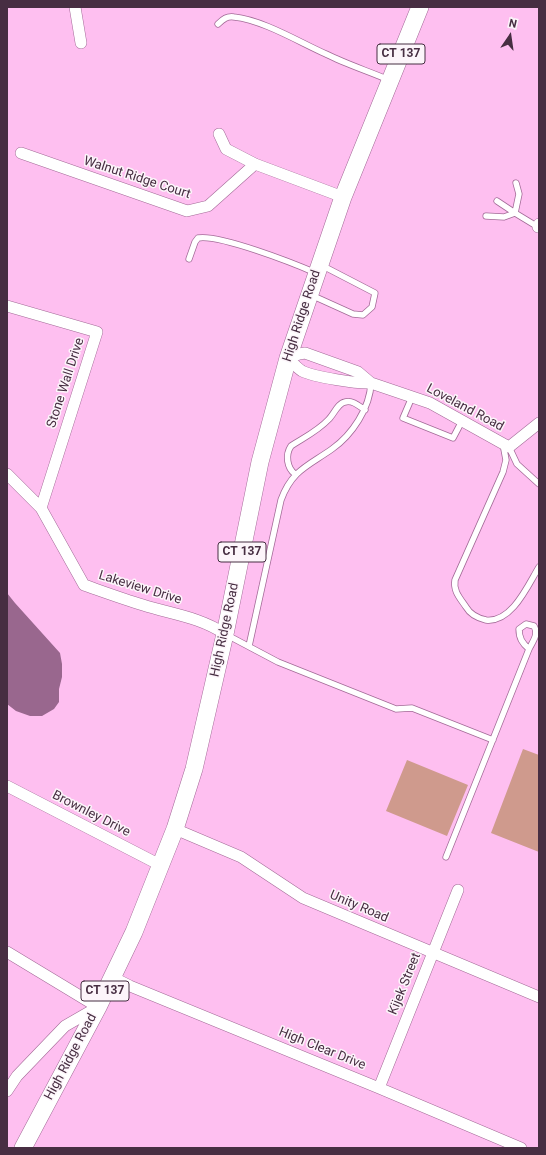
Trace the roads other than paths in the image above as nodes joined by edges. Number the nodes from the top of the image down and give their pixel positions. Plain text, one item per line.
1 (75, 7) edge
2 (420, 7) edge
3 (218, 24) dead end
4 (81, 43) dead end
5 (390, 80) junction
6 (219, 134) dead end
7 (21, 153) dead end
8 (255, 164) junction
9 (516, 183) dead end
10 (343, 197) junction
11 (497, 201) dead end
12 (515, 213) junction
13 (486, 216) dead end
14 (538, 226) edge
15 (189, 259) dead end
16 (318, 268) junction
17 (309, 294) junction
18 (7, 306) edge
19 (288, 358) junction
20 (371, 383) junction
21 (412, 397) junction
22 (365, 410) junction
23 (462, 421) junction
24 (539, 423) edge
25 (506, 445) junction
26 (7, 474) edge
27 (295, 474) junction
28 (539, 484) edge
29 (41, 508) junction
30 (539, 567) edge
31 (225, 634) junction
32 (249, 646) junction
33 (529, 649) dead end
34 (493, 740) junction
35 (7, 786) edge
36 (175, 829) junction
37 (446, 857) dead end
38 (162, 866) junction
39 (458, 890) dead end
40 (7, 952) edge
41 (432, 953) junction
42 (112, 977) junction
43 (539, 997) edge
44 (98, 1007) junction
45 (379, 1088) junction
46 (7, 1091) edge
47 (23, 1148) edge
48 (521, 1148) edge

1 - 4 street
2 - 5 main road, High Ridge Road / CT 137
3 - 5 lane
5 - 10 main road, High Ridge Road / CT 137
6 - 8 street
7 - 8 street, Walnut Ridge Court
8 - 10 street
9 - 12 lane
10 - 16 main road, High Ridge Road / CT 137
11 - 12 lane
12 - 13 lane
12 - 14 lane
15 - 16 lane
16 - 17 main road, High Ridge Road / CT 137
16 - 17 lane
17 - 19 main road, High Ridge Road / CT 137
18 - 29 street, Stone Wall Drive
19 - 20 street, Loveland Road
19 - 20 street, Loveland Road
19 - 31 main road, High Ridge Road / CT 137
20 - 21 street, Loveland Road
20 - 22 lane
21 - 23 street, Loveland Road
21 - 23 lane
22 - 27 lane
22 - 27 lane
23 - 25 street, Loveland Road
24 - 25 street, Loveland Road
25 - 28 lane
25 - 30 lane
26 - 29 street, Lakeview Drive
27 - 32 lane
29 - 31 street, Lakeview Drive
31 - 32 lane
31 - 36 main road, High Ridge Road / CT 137
32 - 34 lane
33 - 34 lane
34 - 37 lane
35 - 38 street, Brownley Drive
36 - 38 main road, High Ridge Road / CT 137
36 - 41 street, Unity Road
38 - 42 main road, High Ridge Road / CT 137
39 - 41 street, Kijek Street
40 - 44 street
41 - 43 street, Unity Road
41 - 45 street, Kijek Street
42 - 44 main road, High Ridge Road / CT 137
42 - 45 street, High Clear Drive
44 - 46 street
44 - 47 main road, High Ridge Road / CT 137
45 - 48 street, High Clear Drive

